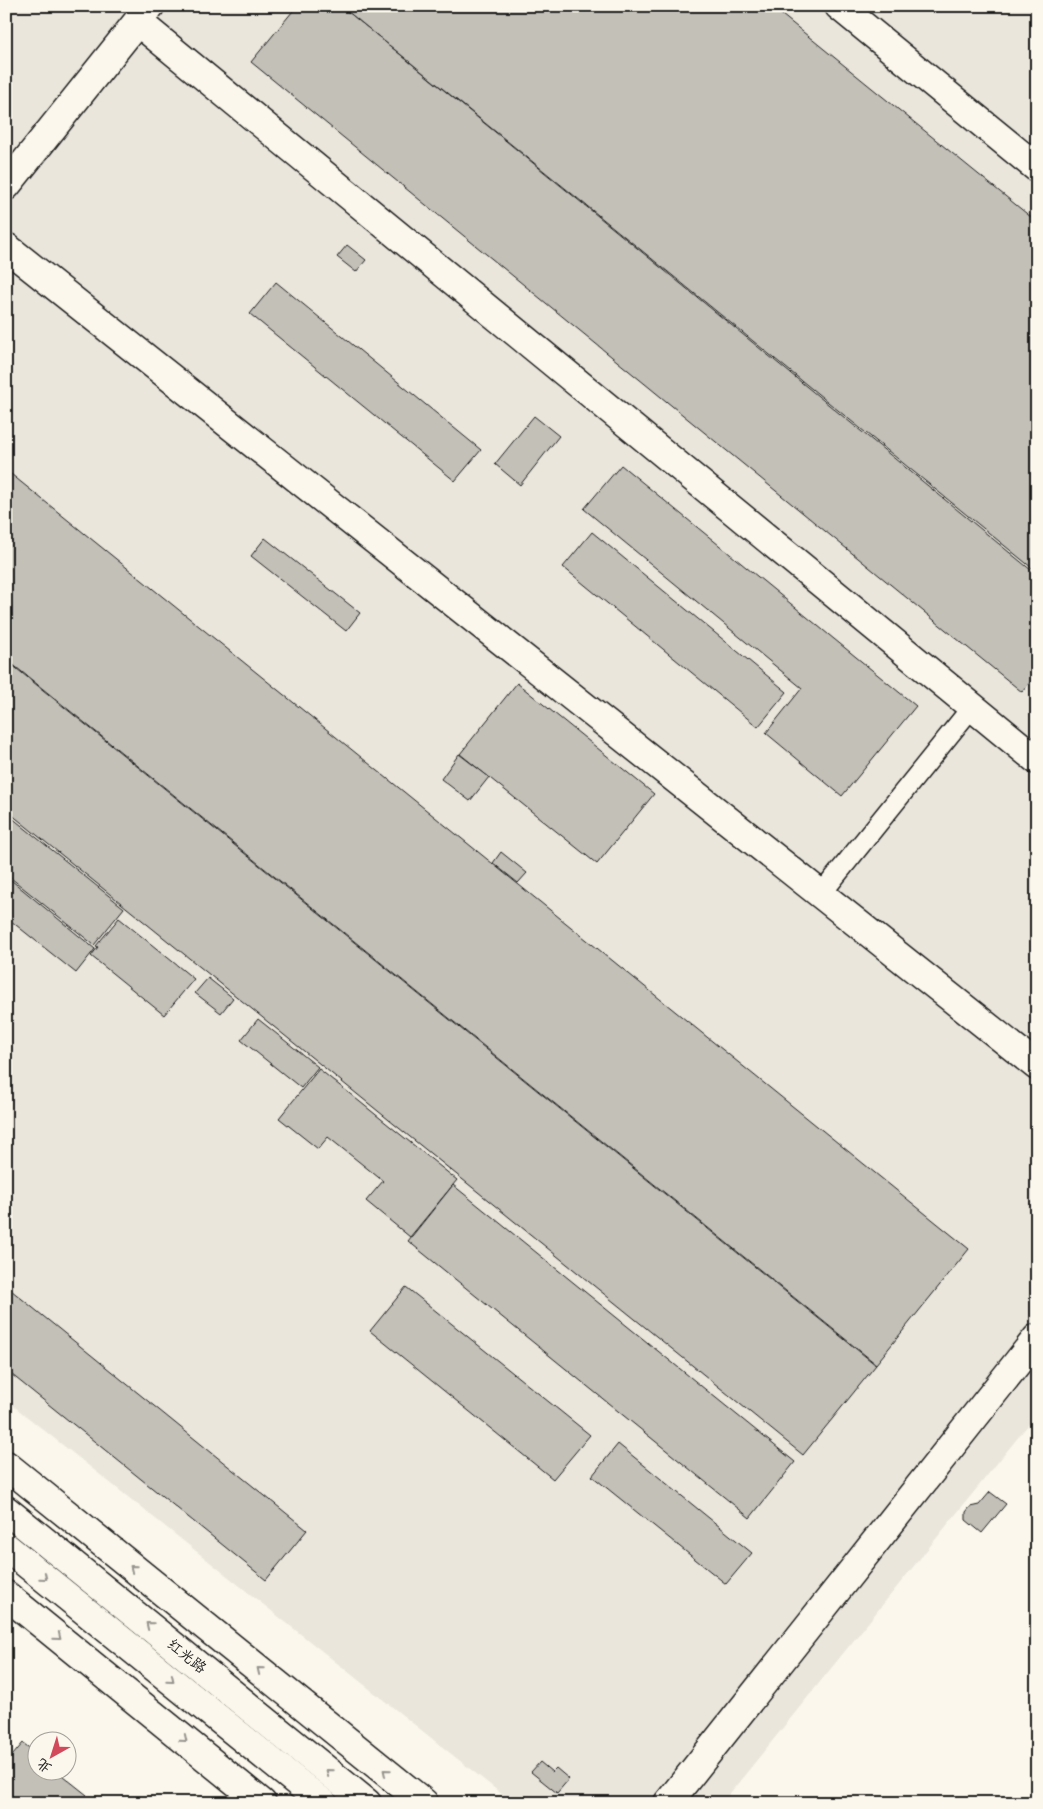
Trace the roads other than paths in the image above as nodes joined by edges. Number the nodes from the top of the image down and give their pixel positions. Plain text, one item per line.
1 (839, 6) edge
2 (144, 14) edge
3 (1037, 168) edge
4 (6, 186) edge
5 (6, 247) edge
6 (972, 707) junction
7 (1037, 760) edge
8 (820, 894) junction
9 (1037, 1066) edge
10 (1037, 1338) edge
11 (6, 1465) edge
12 (6, 1510) edge
13 (6, 1547) edge
14 (6, 1595) edge
15 (262, 1803) edge
16 (323, 1803) edge
17 (367, 1803) edge
18 (424, 1803) edge
19 (668, 1803) edge

1 - 3 street
2 - 4 street
2 - 6 street
5 - 8 street
6 - 7 street
6 - 8 lane
8 - 9 street
10 - 19 street
18 -> 11 street
17 -> 12 street, 红光路
13 -> 16 street, 红光路
14 -> 15 street

